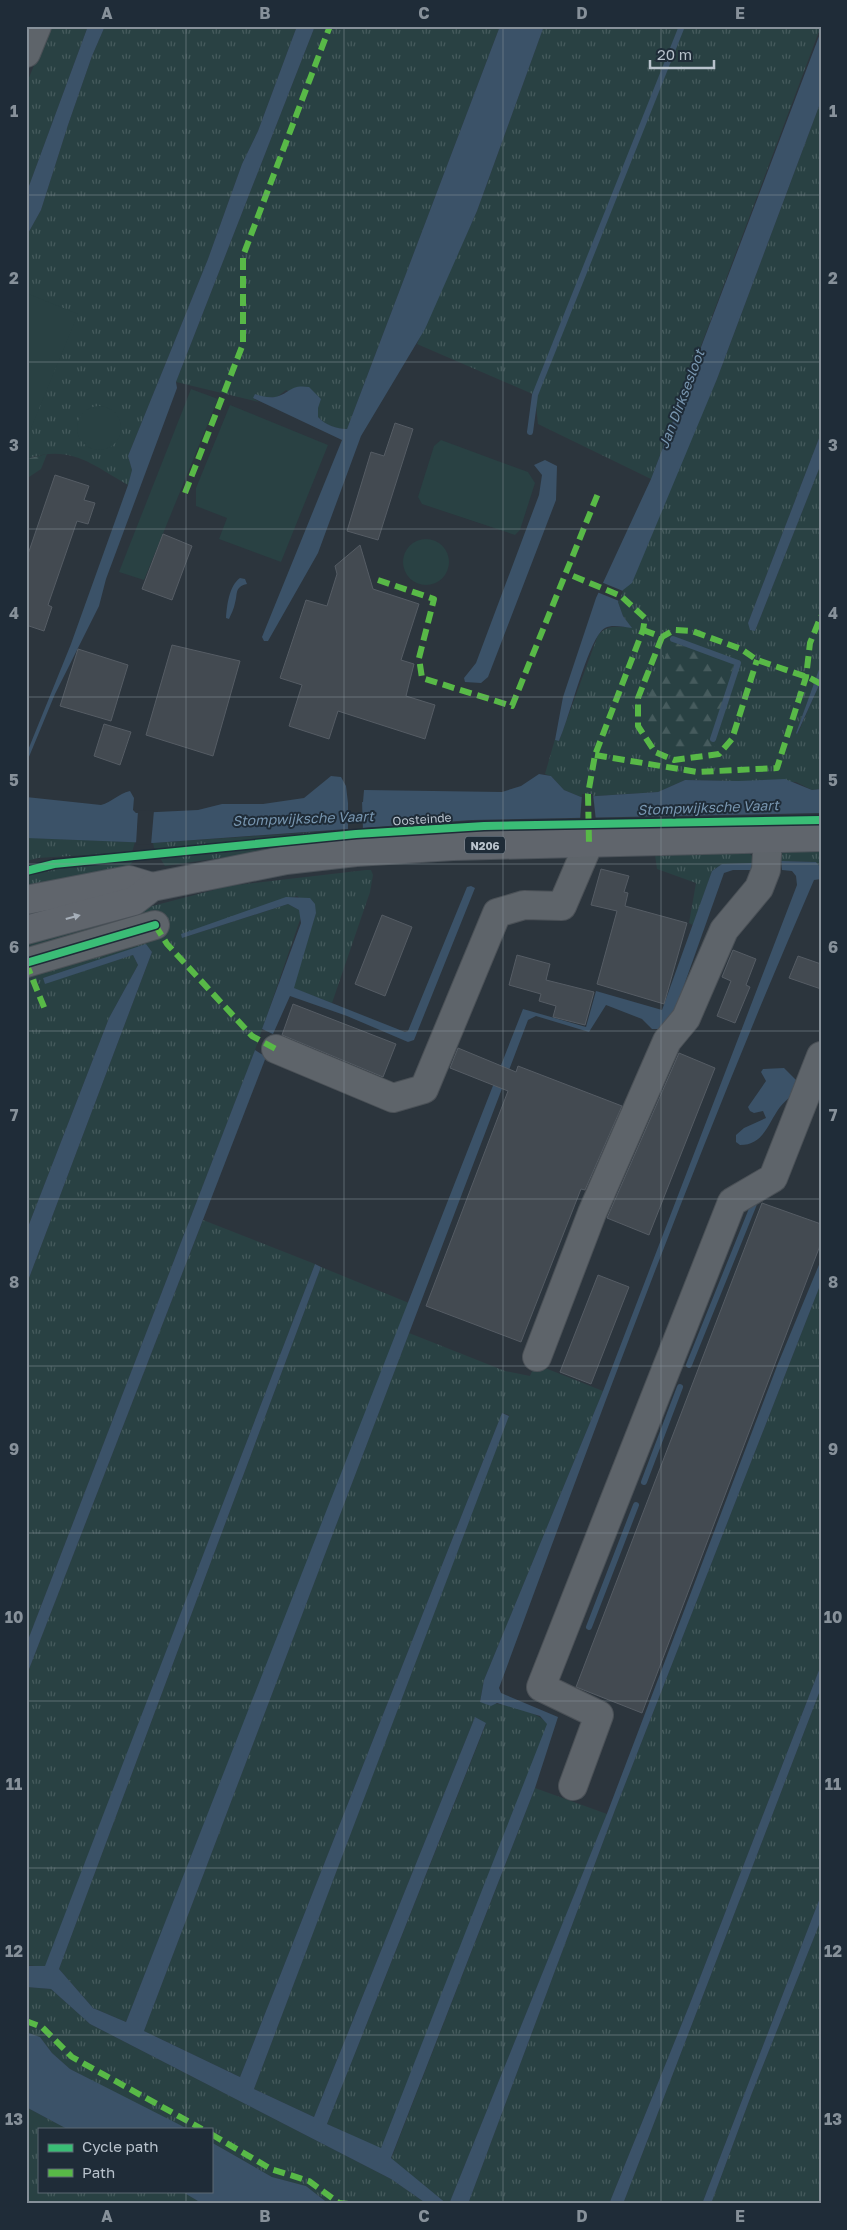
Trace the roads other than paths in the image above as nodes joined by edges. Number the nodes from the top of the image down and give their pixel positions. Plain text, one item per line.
1 (37, 26) edge
2 (26, 53) edge
3 (821, 838) edge
4 (768, 839) junction
5 (589, 843) junction
6 (152, 887) junction
7 (26, 900) edge
8 (155, 925) dead end
9 (26, 930) edge
10 (26, 963) edge
11 (276, 1049) dead end
12 (821, 1056) edge
13 (537, 1356) dead end
14 (573, 1786) dead end

1 - 2 street
3 - 4 main road, N206
4 - 5 main road, N206
4 - 13 street
5 - 6 main road, N206
5 - 11 street
6 - 7 main road, N206
9 -> 6 main road, N206
8 - 10 street
12 - 14 street

